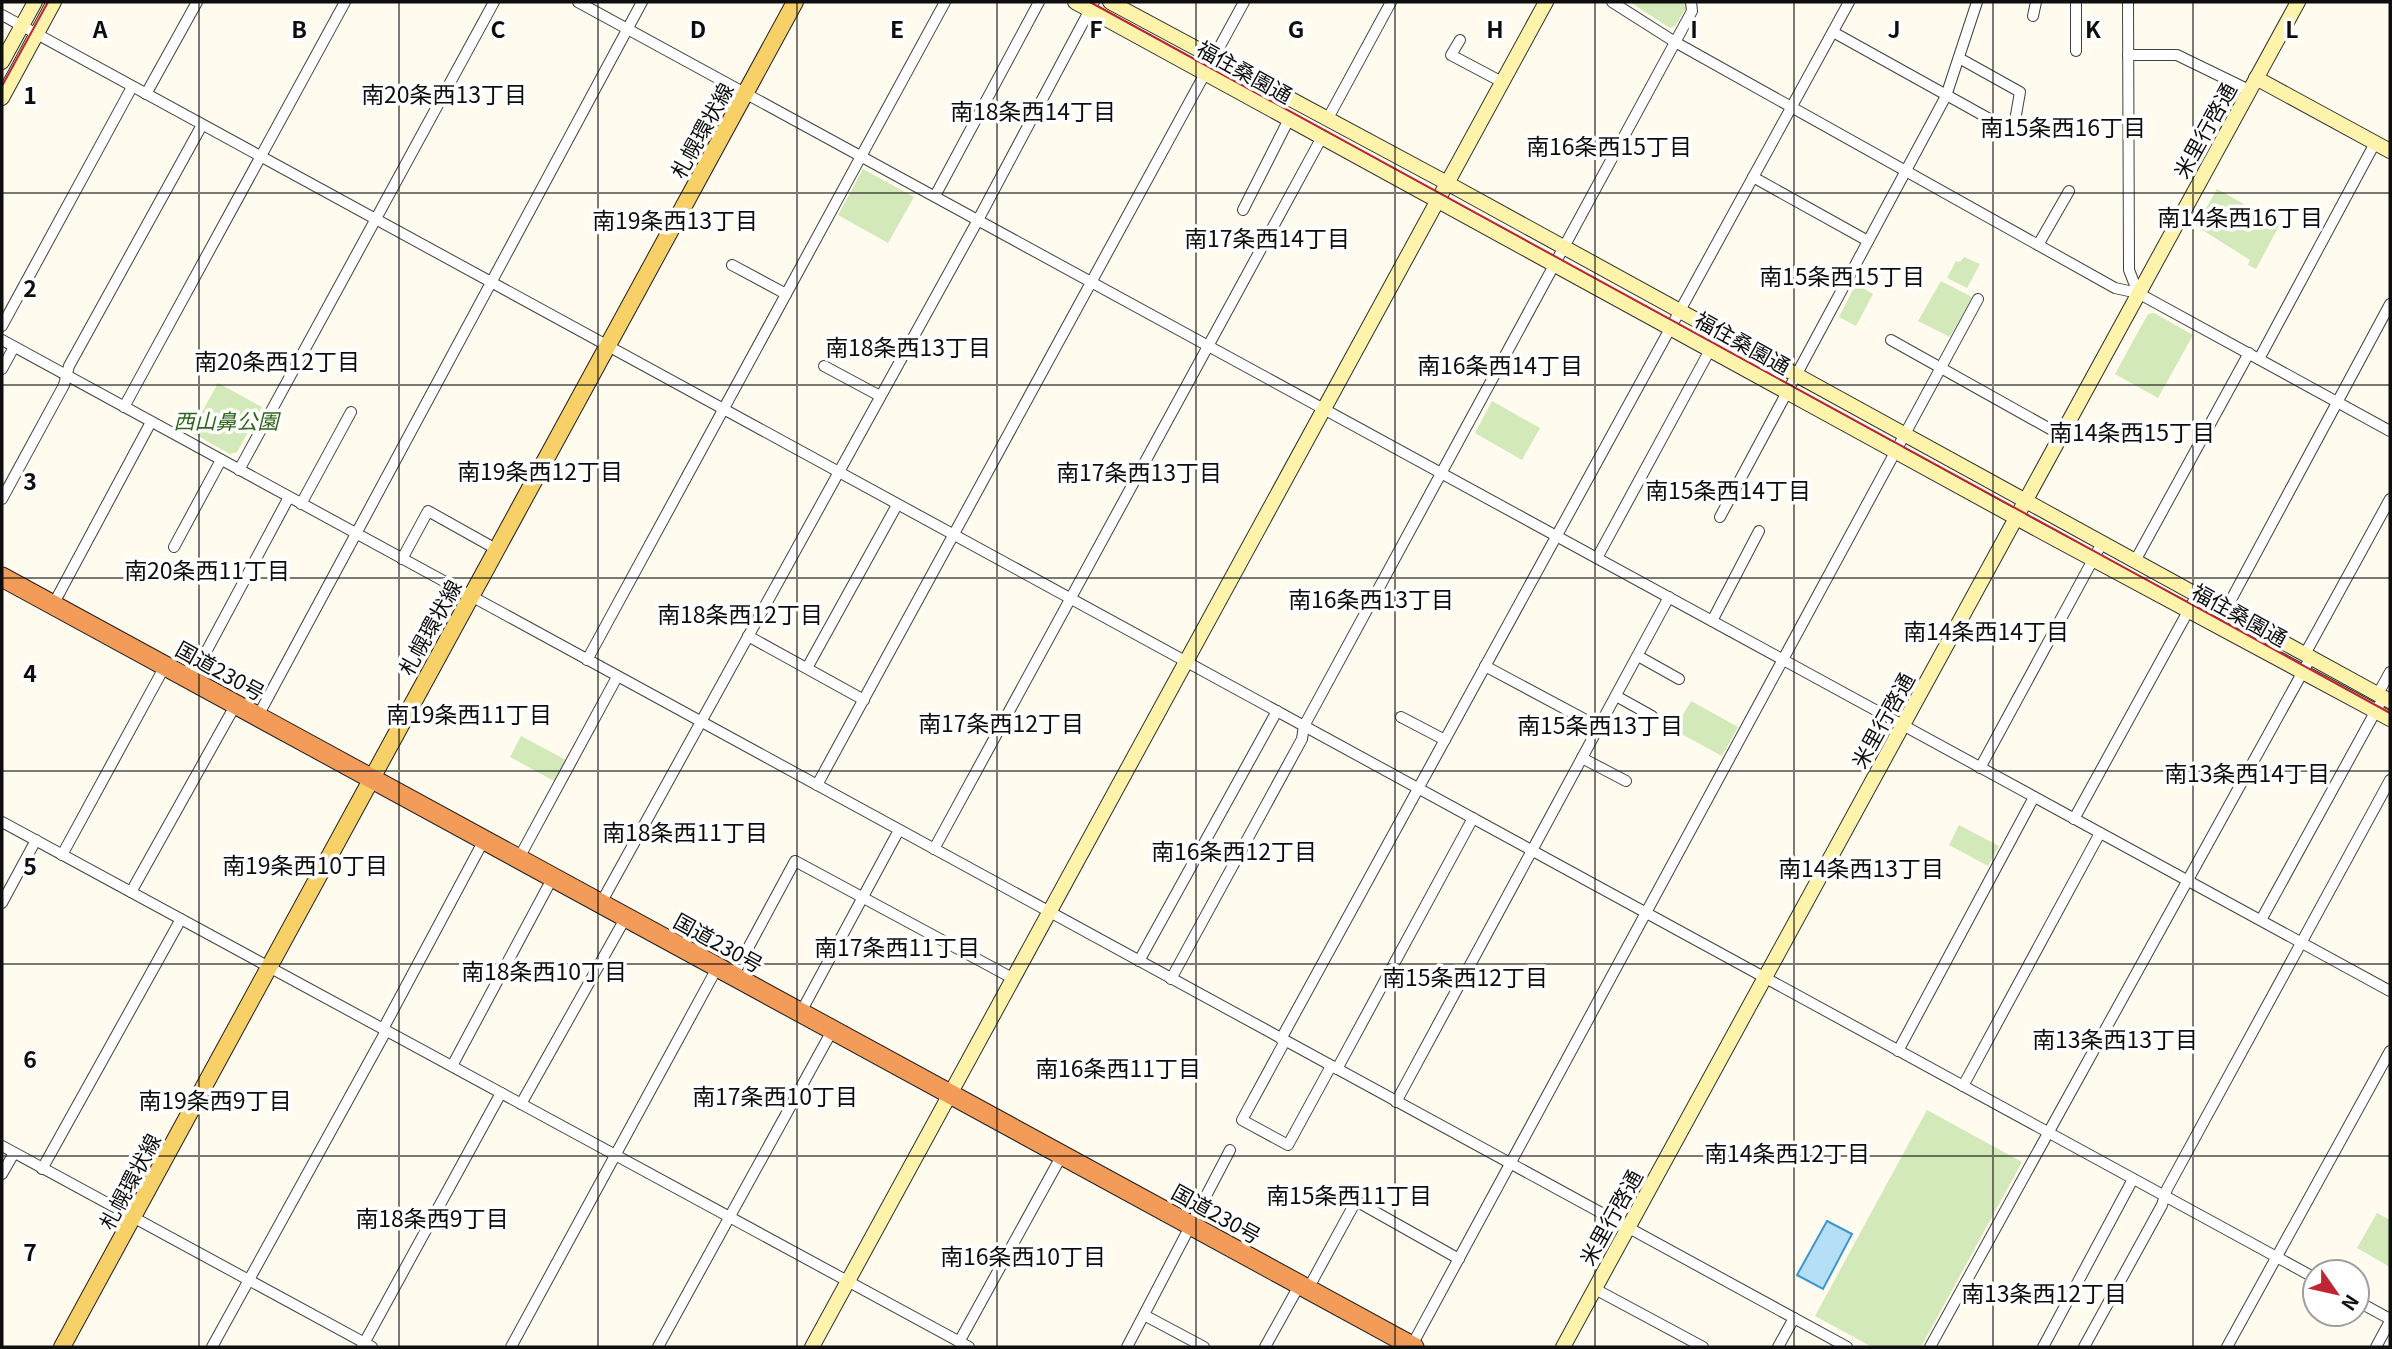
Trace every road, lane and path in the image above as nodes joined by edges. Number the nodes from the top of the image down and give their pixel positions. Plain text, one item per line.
1 (35, 2) edge
2 (54, 2) edge
3 (197, 2) edge
4 (345, 2) edge
5 (494, 2) edge
6 (578, 2) edge
7 (642, 2) edge
8 (795, 2) edge
9 (945, 2) edge
10 (1039, 2) edge
11 (1075, 2) edge
12 (1110, 2) edge
13 (1244, 2) edge
14 (1391, 2) edge
15 (1546, 2) edge
16 (1612, 2) edge
17 (1691, 2) edge
18 (1849, 2) edge
19 (1977, 2) edge
20 (2036, 2) edge
21 (2076, 2) edge
22 (2128, 2) edge
23 (2298, 2) edge
24 (1092, 6) edge
25 (2, 15) edge
26 (2033, 16) dead end
27 (21, 26) junction
28 (627, 29) junction
29 (1833, 32) junction
30 (37, 35) junction
31 (1460, 40) dead end
32 (1675, 42) junction
33 (2076, 51) dead end
34 (2128, 55) junction
35 (1213, 58) junction
36 (1959, 58) junction
37 (2, 62) edge
38 (1205, 74) junction
39 (1502, 82) junction
40 (2252, 84) junction
41 (132, 87) junction
42 (745, 93) junction
43 (146, 94) junction
44 (1946, 96) junction
45 (2, 98) edge
46 (1791, 106) junction
47 (1289, 120) junction
48 (1327, 120) junction
49 (202, 125) junction
50 (1322, 137) junction
51 (2375, 143) junction
52 (2390, 151) edge
53 (860, 156) junction
54 (261, 157) junction
55 (1906, 171) junction
56 (1752, 177) junction
57 (1447, 183) junction
58 (2068, 191) dead end
59 (935, 197) junction
60 (1438, 200) junction
61 (1243, 210) dead end
62 (375, 220) junction
63 (978, 220) junction
64 (1868, 241) junction
65 (2038, 245) junction
66 (1563, 247) junction
67 (1554, 263) junction
68 (732, 265) dead end
69 (489, 282) junction
70 (1092, 283) junction
71 (2138, 293) junction
72 (786, 294) junction
73 (1978, 299) dead end
74 (2390, 304) edge
75 (1679, 312) junction
76 (2, 326) edge
77 (1671, 326) junction
78 (2, 340) edge
79 (1891, 340) dead end
80 (607, 346) junction
81 (1208, 346) junction
82 (14, 347) junction
83 (1711, 348) junction
84 (2254, 356) junction
85 (824, 366) dead end
86 (1940, 367) junction
87 (2, 369) edge
88 (1795, 375) junction
89 (67, 376) junction
90 (1787, 391) junction
91 (880, 396) junction
92 (2338, 402) junction
93 (124, 407) junction
94 (1323, 408) junction
95 (724, 410) junction
96 (351, 412) dead end
97 (151, 422) junction
98 (2390, 431) edge
99 (1903, 434) junction
100 (2060, 434) junction
101 (1895, 449) junction
102 (221, 460) junction
103 (239, 470) junction
104 (838, 472) junction
105 (1442, 473) junction
106 (289, 497) junction
107 (2, 499) edge
108 (2390, 499) edge
109 (2025, 500) junction
110 (301, 504) junction
111 (897, 505) junction
112 (1720, 517) dead end
113 (2017, 517) junction
114 (1759, 531) dead end
115 (355, 533) junction
116 (953, 535) junction
117 (1556, 535) junction
118 (2102, 543) junction
119 (174, 547) dead end
120 (496, 549) junction
121 (1597, 558) junction
122 (2094, 558) junction
123 (402, 559) junction
124 (2135, 561) junction
125 (2, 577) edge
126 (2197, 595) junction
127 (470, 596) junction
128 (1669, 597) junction
129 (1070, 598) junction
130 (53, 605) junction
131 (2189, 610) junction
132 (2225, 611) junction
133 (1712, 621) junction
134 (748, 636) junction
135 (1637, 656) junction
136 (2308, 656) junction
137 (1782, 659) junction
138 (587, 660) junction
139 (1187, 662) junction
140 (165, 666) junction
141 (1485, 666) junction
142 (807, 668) junction
143 (2390, 672) edge
144 (2303, 673) junction
145 (617, 677) junction
146 (1679, 679) dead end
147 (191, 680) junction
148 (1616, 696) junction
149 (864, 700) junction
150 (2382, 701) edge
151 (236, 704) junction
152 (1276, 711) junction
153 (258, 716) junction
154 (1652, 716) dead end
155 (1401, 717) dead end
156 (2390, 719) edge
157 (700, 722) junction
158 (1903, 725) junction
159 (1304, 726) junction
160 (1599, 727) junction
161 (1445, 740) junction
162 (1582, 758) junction
163 (1980, 768) junction
164 (371, 778) junction
165 (2390, 780) edge
166 (1626, 781) dead end
167 (817, 785) junction
168 (1418, 789) junction
169 (2034, 797) junction
170 (1473, 818) junction
171 (2074, 819) junction
172 (2, 822) edge
173 (899, 830) junction
174 (2100, 833) junction
175 (36, 840) junction
176 (484, 840) junction
177 (934, 849) junction
178 (1532, 852) junction
179 (62, 855) junction
180 (519, 858) junction
181 (553, 877) junction
182 (2188, 881) junction
183 (131, 892) junction
184 (862, 897) junction
185 (2, 903) edge
186 (601, 903) junction
187 (1050, 912) junction
188 (1646, 914) junction
189 (626, 917) junction
190 (181, 919) junction
191 (2261, 920) junction
192 (2302, 943) junction
193 (1139, 961) junction
194 (268, 967) junction
195 (725, 972) junction
196 (1765, 978) junction
197 (1014, 979) junction
198 (1171, 979) junction
199 (2390, 991) edge
200 (801, 1012) junction
201 (833, 1029) junction
202 (384, 1030) junction
203 (1283, 1040) junction
204 (1898, 1051) junction
205 (2390, 1051) edge
206 (452, 1066) junction
207 (1334, 1068) junction
208 (1963, 1086) junction
209 (501, 1093) junction
210 (951, 1094) junction
211 (1396, 1102) junction
212 (521, 1104) junction
213 (2048, 1133) junction
214 (2, 1146) edge
215 (1230, 1150) dead end
216 (14, 1153) junction
217 (615, 1155) junction
218 (1062, 1155) junction
219 (1510, 1164) junction
220 (42, 1168) junction
221 (2, 1174) edge
222 (2133, 1179) junction
223 (2164, 1196) junction
224 (730, 1217) junction
225 (133, 1218) junction
226 (1191, 1225) junction
227 (1628, 1228) junction
228 (2276, 1257) junction
229 (1459, 1259) junction
230 (2301, 1270) edge
231 (249, 1281) junction
232 (848, 1281) junction
233 (1304, 1287) junction
234 (1595, 1289) junction
235 (2371, 1309) edge
236 (1144, 1315) junction
237 (1794, 1318) junction
238 (2390, 1320) edge
239 (964, 1345) edge
240 (366, 1346) edge
241 (62, 1347) edge
242 (212, 1347) edge
243 (511, 1347) edge
244 (659, 1347) edge
245 (812, 1347) edge
246 (1127, 1347) edge
247 (1204, 1347) edge
248 (1265, 1347) edge
249 (1412, 1347) edge
250 (1563, 1347) edge
251 (1703, 1347) edge
252 (1778, 1347) edge
253 (1847, 1347) edge
254 (1930, 1347) edge
255 (2043, 1347) edge
256 (2084, 1347) edge
257 (2227, 1347) edge
258 (2376, 1347) edge

1 - 27 street
2 - 30 street
3 - 43 street
4 - 54 street
5 - 62 street
6 - 28 street
7 - 28 street
8 - 42 main road, 札幌環状線
9 - 53 street
10 - 59 street
11 - 24 street, 福住桑園通
12 - 35 street, 福住桑園通
13 - 35 street
14 - 48 street
15 - 39 street
16 - 32 street
17 - 32 street
18 - 29 street
19 - 36 street
20 - 26 street
21 - 33 street
22 - 34 street
23 - 40 street, 米里行啓通
24 - 38 street, 福住桑園通
24 - 63 street
25 - 27 street
27 - 30 street
27 - 37 street
28 - 42 street
28 - 69 street
29 - 44 street
29 - 46 street
30 - 41 street
30 - 45 street
31 - 39 street
32 - 46 street
32 - 66 street
34 - 40 street
34 - 71 street
35 - 38 street
35 - 48 street, 福住桑園通
36 - 44 street
36 - 44 street
38 - 47 street, 福住桑園通
38 - 70 street
39 - 57 street
40 - 51 street
40 - 71 street, 米里行啓通
41 - 43 street
41 - 76 street
42 - 53 street
42 - 80 main road, 札幌環状線
43 - 49 street
44 - 55 street
46 - 55 street
46 - 56 street
47 - 50 street, 福住桑園通
47 - 61 street
48 - 57 street, 福住桑園通
49 - 54 street
49 - 89 street
50 - 60 street, 福住桑園通
50 - 81 street
51 - 52 street
51 - 84 street
53 - 59 street
53 - 72 street
54 - 62 street
54 - 93 street
55 - 64 street
55 - 65 street
56 - 64 street
56 - 75 street
57 - 60 street
57 - 66 street, 福住桑園通
58 - 65 street
59 - 63 street
60 - 67 street, 福住桑園通
60 - 94 street
62 - 69 street
62 - 103 street
63 - 70 street
63 - 91 street
64 - 88 street
65 - 71 street
66 - 67 street
66 - 75 street, 福住桑園通
67 - 77 street, 福住桑園通
67 - 105 street
68 - 72 street
69 - 80 street
69 - 115 street
70 - 81 street
70 - 116 street
71 - 84 street
71 - 100 street, 米里行啓通
72 - 95 street
73 - 86 street
74 - 92 street
75 - 77 street
75 - 88 street, 福住桑園通
77 - 83 street, 福住桑園通
77 - 117 street
78 - 82 street
79 - 86 street
80 - 95 street
80 - 120 main road, 札幌環状線
81 - 94 street
81 - 129 street
82 - 87 street
82 - 89 street
83 - 90 street, 福住桑園通
83 - 121 street
84 - 92 street
84 - 124 street
85 - 91 street
86 - 99 street
86 - 100 street
88 - 90 street
88 - 99 street, 福住桑園通
89 - 93 street
89 - 107 street
90 - 101 street, 福住桑園通
90 - 112 street
91 - 104 street
92 - 98 street
92 - 132 street
93 - 97 street
94 - 105 street
94 - 139 street
95 - 104 street
95 - 138 street
96 - 110 street
97 - 102 street
97 - 130 street
99 - 101 street
99 - 109 street, 福住桑園通
100 - 109 street, 米里行啓通
101 - 113 street, 福住桑園通
101 - 137 street
102 - 103 street
102 - 119 street
103 - 106 street
104 - 111 street
104 - 134 street
105 - 117 street
105 - 159 street
106 - 110 street
106 - 147 street
108 - 136 street
109 - 113 street, 米里行啓通
109 - 118 street, 福住桑園通
110 - 115 street
111 - 116 street
111 - 142 street
113 - 122 street, 福住桑園通
113 - 158 street, 米里行啓通
114 - 133 street
115 - 123 street
115 - 153 street
116 - 129 street
116 - 149 street
117 - 121 street
117 - 141 street
118 - 122 street
118 - 124 street, 福住桑園通
120 - 123 street
120 - 127 main road, 札幌環状線
121 - 128 street
122 - 131 street, 福住桑園通
122 - 163 street
123 - 127 street
124 - 126 street, 福住桑園通
125 - 130 highway, 国道230号
126 - 131 street
126 - 132 street, 福住桑園通
127 - 138 street
127 - 164 main road, 札幌環状線
128 - 133 street
128 - 135 street
129 - 139 street
129 - 177 street
130 - 140 highway, 国道230号
131 - 144 street, 福住桑園通
131 - 171 street
132 - 136 street, 福住桑園通
133 - 137 street
134 - 142 street
134 - 157 street
135 - 146 street
135 - 148 street
136 - 144 street
136 - 150 street, 福住桑園通
137 - 158 street
137 - 188 street
138 - 145 street
139 - 152 street
139 - 187 street
140 - 147 highway, 国道230号
140 - 179 street
141 - 160 street
141 - 161 street
142 - 149 street
143 - 150 street
144 - 150 street, 福住桑園通
144 - 182 street
145 - 157 street
145 - 180 street
147 - 151 highway, 国道230号
148 - 154 street
148 - 160 street
149 - 167 street
150 - 156 street, 福住桑園通
150 - 191 street
151 - 153 highway, 国道230号
151 - 183 street
152 - 159 street
152 - 193 street
153 - 164 highway, 国道230号
155 - 161 street
157 - 167 street
157 - 186 street
158 - 163 street
158 - 196 street, 米里行啓通
159 - 168 street
159 - 198 street
160 - 162 street
161 - 168 street
162 - 166 street
162 - 178 street
163 - 169 street
164 - 176 highway, 国道230号
164 - 194 main road, 札幌環状線
165 - 192 street
167 - 173 street
168 - 170 street
168 - 203 street
169 - 171 street
169 - 204 street
170 - 178 street
170 - 207 street
171 - 174 street
172 - 175 street
173 - 177 street
173 - 184 street
174 - 182 street
174 - 208 street
175 - 179 street
175 - 185 street
176 - 180 highway, 国道230号
176 - 202 street
177 - 187 street
178 - 188 street
178 - 211 street
179 - 183 street
180 - 181 highway, 国道230号
181 - 186 highway, 国道230号
181 - 206 street
182 - 191 street
182 - 213 street
183 - 190 street
184 - 195 street
184 - 197 street
184 - 200 street
186 - 189 highway, 国道230号
187 - 193 street
187 - 197 street
188 - 196 street
188 - 219 street
189 - 195 highway, 国道230号
189 - 212 street
190 - 194 street
190 - 220 street
191 - 192 street
192 - 199 street
192 - 223 street
193 - 198 street
194 - 202 street
194 - 225 main road, 札幌環状線
195 - 200 highway, 国道230号
195 - 217 street
196 - 204 street
196 - 227 street, 米里行啓通
197 - 210 street
198 - 203 street
200 - 201 highway, 国道230号
201 - 210 highway, 国道230号
201 - 224 street
202 - 206 street
202 - 231 street
203 - 207 street
203 - 207 street
204 - 208 street
205 - 228 street
206 - 209 street
207 - 211 street
208 - 213 street
209 - 212 street
209 - 240 street
210 - 218 highway, 国道230号
210 - 232 street
211 - 219 street
212 - 217 street
213 - 222 street
213 - 254 street
214 - 216 street
215 - 226 street
216 - 220 street
216 - 221 street
217 - 224 street
217 - 243 street
218 - 226 highway, 国道230号
218 - 239 street
219 - 227 street
219 - 229 street
220 - 225 street
222 - 223 street
222 - 255 street
223 - 228 street
223 - 256 street
224 - 232 street
224 - 244 street
225 - 231 street
225 - 241 main road, 札幌環状線
226 - 233 highway, 国道230号
226 - 236 street
227 - 234 street, 米里行啓通
227 - 237 street
228 - 230 street
228 - 257 street
229 - 233 street
229 - 249 street
231 - 240 street
231 - 242 street
232 - 239 street
232 - 245 street
233 - 248 street
233 - 249 highway, 国道230号
234 - 250 street, 米里行啓通
234 - 251 street
235 - 238 street
236 - 246 street
236 - 247 street
237 - 252 street
237 - 253 street
238 - 258 street

